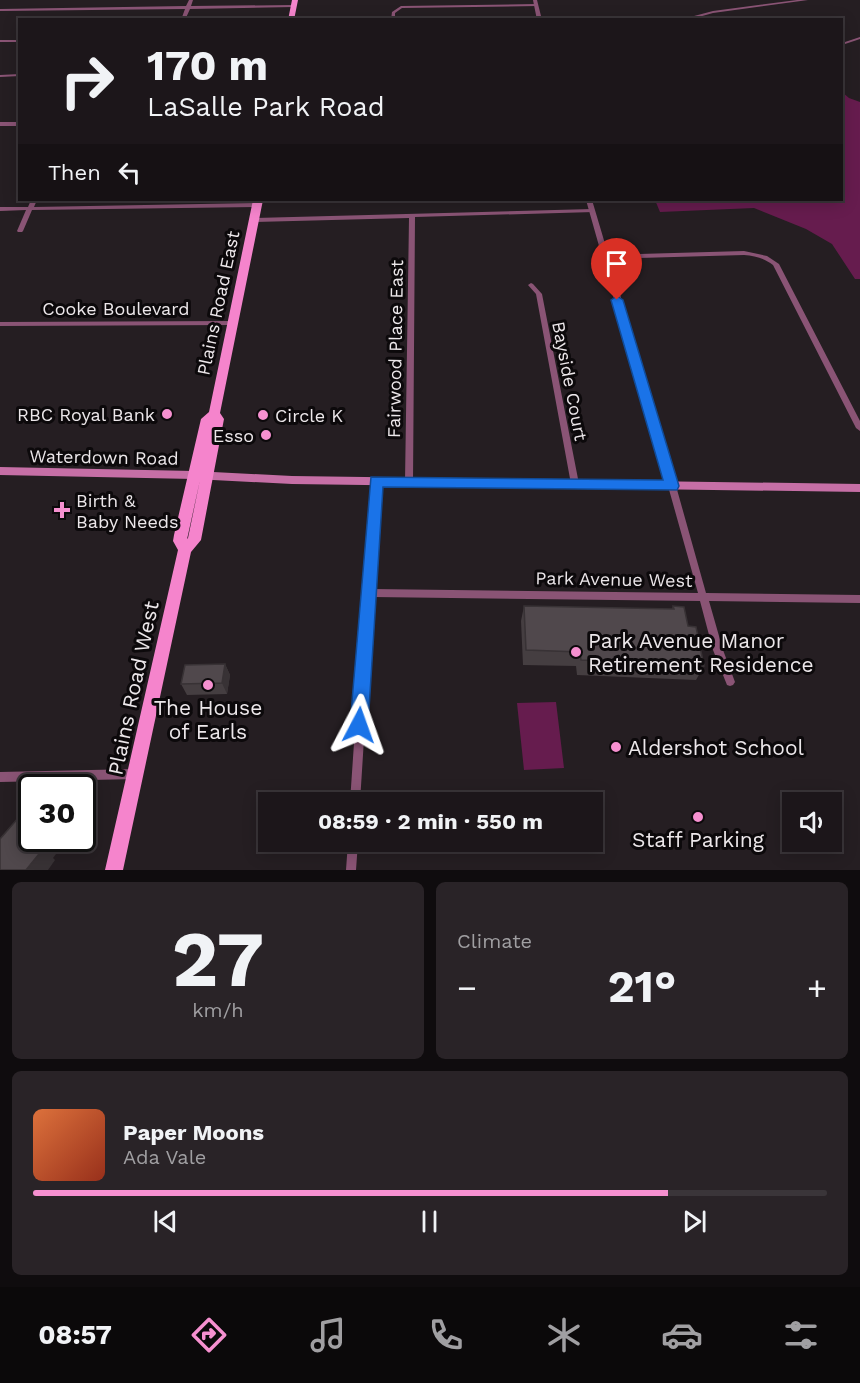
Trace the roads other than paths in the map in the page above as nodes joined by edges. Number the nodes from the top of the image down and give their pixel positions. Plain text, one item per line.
1 (191, 0) edge
2 (806, 0) edge
3 (294, 3) edge
4 (535, 3) edge
5 (188, 8) junction
6 (0, 10) edge
7 (184, 18) edge
8 (291, 18) edge
9 (393, 18) edge
10 (539, 18) edge
11 (689, 18) edge
12 (860, 38) edge
13 (0, 41) edge
14 (18, 41) edge
15 (843, 44) edge
16 (18, 75) edge
17 (0, 76) edge
18 (0, 124) edge
19 (18, 124) edge
20 (34, 201) edge
21 (589, 201) edge
22 (257, 202) edge
23 (30, 208) junction
24 (0, 209) edge
25 (592, 211) junction
26 (412, 217) junction
27 (255, 220) junction
28 (20, 231) dead end
29 (604, 256) junction
30 (531, 285) dead end
31 (232, 323) junction
32 (0, 324) edge
33 (860, 428) edge
34 (0, 471) edge
35 (201, 476) junction
36 (376, 481) junction
37 (409, 482) junction
38 (575, 484) junction
39 (672, 486) junction
40 (860, 488) edge
41 (368, 593) junction
42 (704, 596) junction
43 (860, 599) edge
44 (730, 682) dead end
45 (136, 774) junction
46 (0, 777) edge
47 (355, 792) edge
48 (352, 852) edge
49 (114, 870) edge
50 (351, 870) edge

1 - 5 street
2 - 11 street
3 - 5 street
3 - 8 main road
4 - 9 street
4 - 10 street
5 - 6 street
5 - 7 street
12 - 15 street
13 - 14 street
16 - 17 street
18 - 19 street
20 - 23 street
21 - 25 street
22 - 23 street
22 - 27 main road, Plains Road East
23 - 24 street
23 - 28 street
25 - 26 street
25 - 29 street
26 - 27 street
26 - 37 street, Fairwood Place East
27 - 31 main road, Plains Road East
29 - 33 street
29 - 39 street
30 - 38 street, Bayside Court
31 - 32 street, Cooke Boulevard
31 - 35 main road, Plains Road East
34 - 35 main road, Waterdown Road
35 - 36 main road, Waterdown Road
35 - 45 main road, Plains Road West
36 - 37 main road, Waterdown Road
36 - 41 street
37 - 38 main road, Waterdown Road
38 - 39 main road, Waterdown Road
39 - 40 main road, Waterdown Road
39 - 42 street
41 - 42 street, Park Avenue West
41 - 47 street
42 - 43 street, Park Avenue West
42 - 44 street
45 - 46 street
45 - 49 main road, Plains Road West
48 - 50 street

